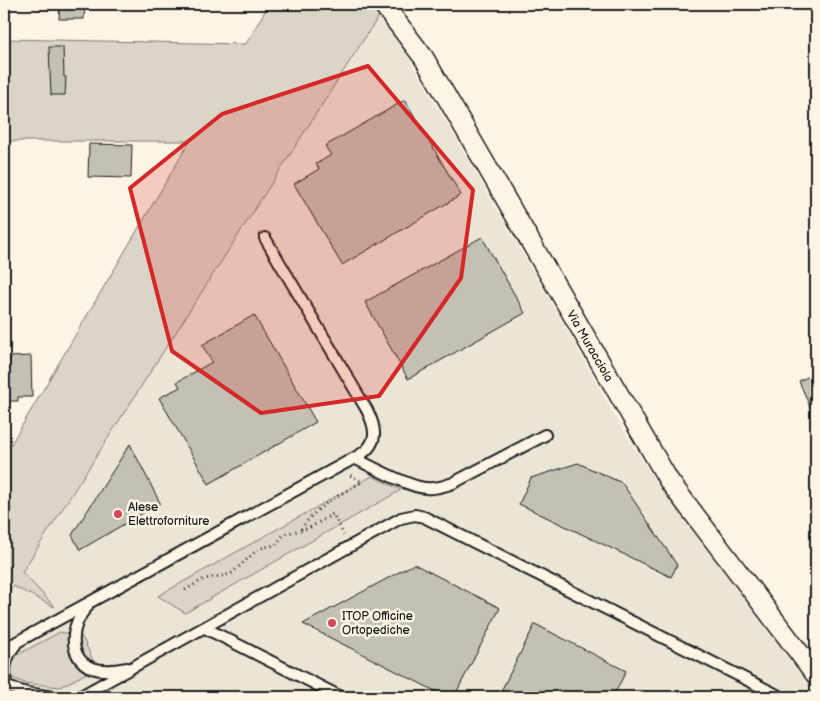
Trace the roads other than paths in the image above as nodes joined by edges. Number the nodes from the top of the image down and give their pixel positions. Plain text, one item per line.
1 (383, 4) edge
2 (265, 238) dead end
3 (545, 435) dead end
4 (354, 458) junction
5 (94, 600) junction
6 (204, 628) junction
7 (27, 637) junction
8 (4, 649) edge
9 (138, 665) junction
10 (816, 675) edge
11 (6, 687) edge
12 (53, 697) edge
13 (78, 697) edge
14 (341, 697) edge
15 (781, 697) edge

1 - 10 street, Via Muracciola
2 - 4 lane
3 - 4 lane
4 - 5 lane
5 - 7 lane
5 - 9 lane
6 - 9 lane
6 - 14 lane
6 - 15 lane
7 - 8 lane
7 - 11 lane
9 - 13 lane
11 - 12 lane

